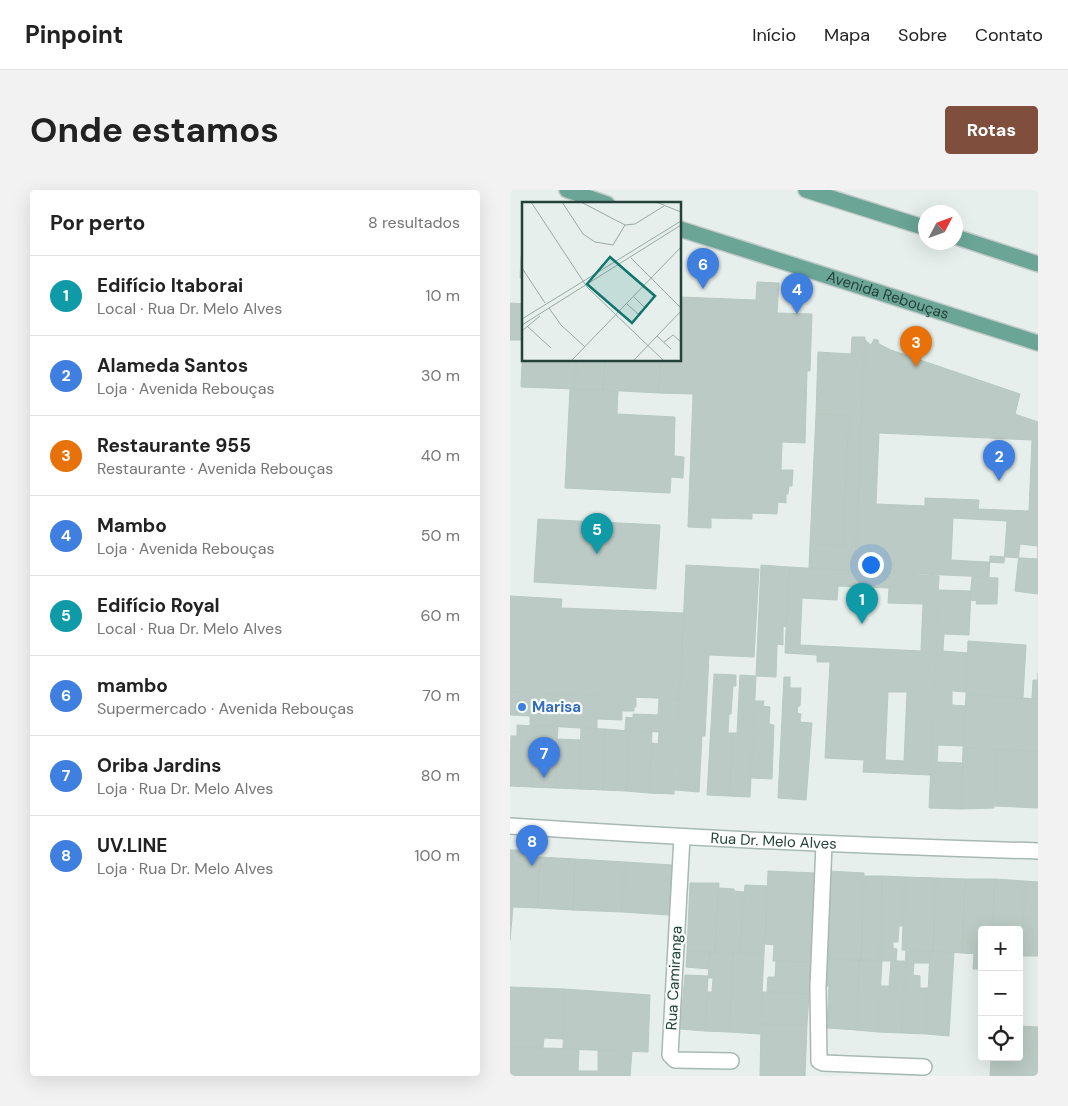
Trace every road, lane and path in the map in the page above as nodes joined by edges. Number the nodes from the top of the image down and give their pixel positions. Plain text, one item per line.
1 (567, 190) edge
2 (806, 190) edge
3 (601, 202) edge
4 (918, 225) edge
5 (681, 229) edge
6 (963, 240) edge
7 (1038, 264) edge
8 (1038, 343) edge
9 (510, 826) edge
10 (682, 837) junction
11 (824, 844) junction
12 (1038, 851) edge
13 (731, 1061) dead end
14 (924, 1067) dead end

1 - 3 main road
2 - 4 main road
5 - 8 main road, Avenida Rebouças
6 - 7 main road
9 - 10 street, Rua Dr. Melo Alves
10 - 11 street, Rua Dr. Melo Alves
10 - 13 street, Rua Camiranga
11 - 12 street, Rua Dr. Melo Alves
11 - 14 street

